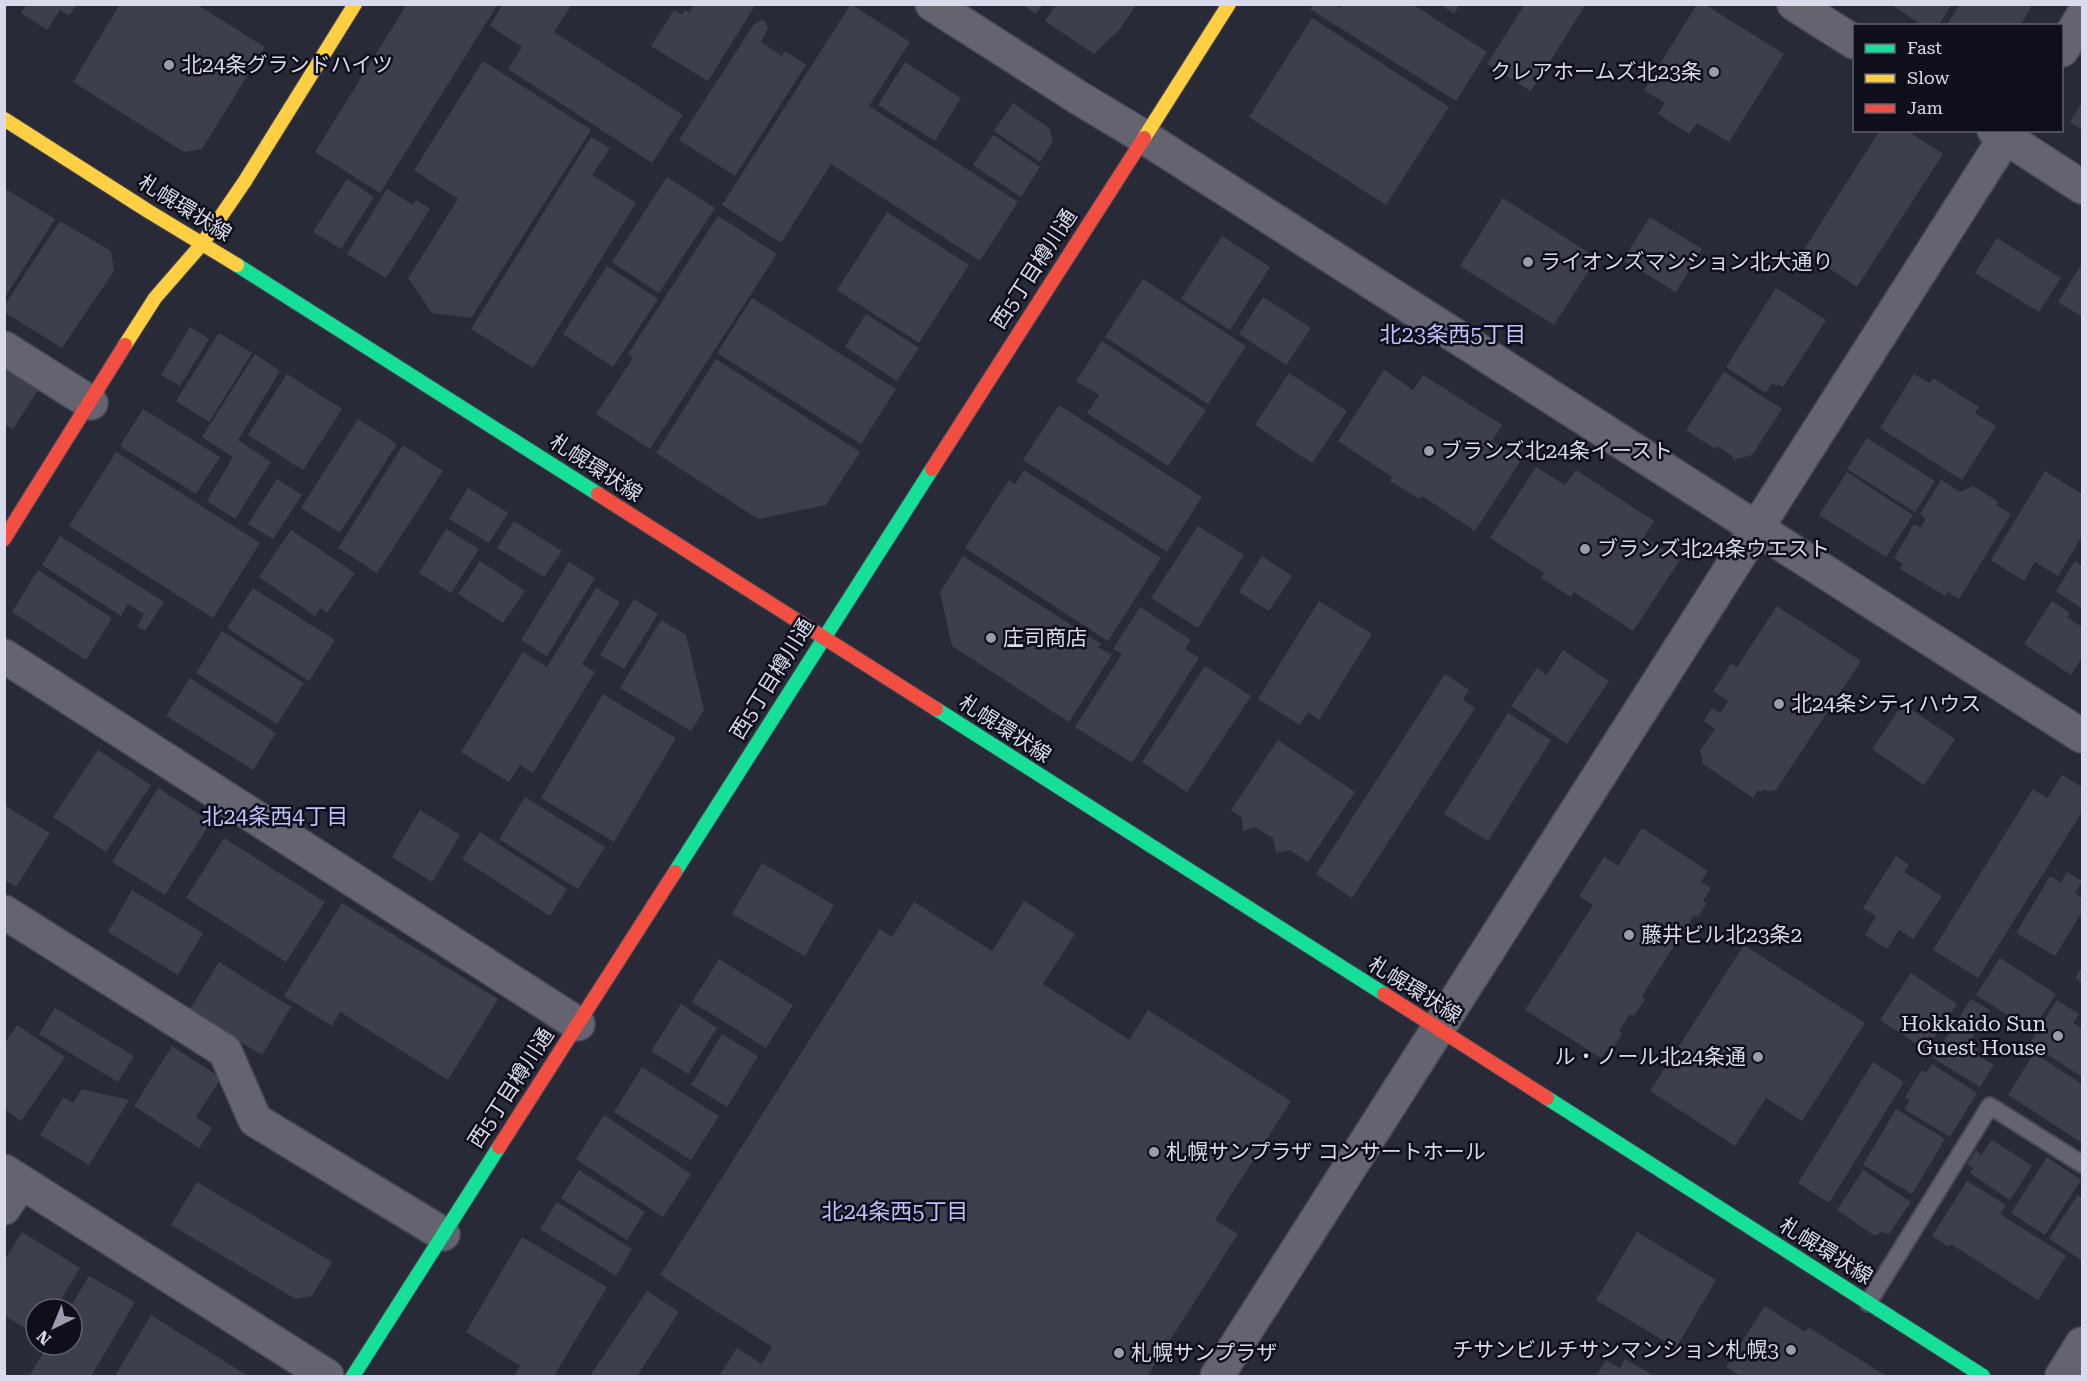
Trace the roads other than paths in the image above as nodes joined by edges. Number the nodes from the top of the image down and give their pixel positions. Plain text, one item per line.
1 (355, 4) edge
2 (932, 4) edge
3 (1229, 4) edge
4 (1794, 4) edge
5 (2082, 17) edge
6 (1853, 41) edge
7 (2063, 47) edge
8 (4, 119) edge
9 (2003, 133) edge
10 (1144, 137) junction
11 (2082, 187) edge
12 (202, 244) junction
13 (4, 348) edge
14 (91, 403) junction
15 (1757, 528) junction
16 (4, 539) edge
17 (823, 638) junction
18 (4, 656) edge
19 (2082, 736) edge
20 (4, 912) edge
21 (578, 1024) junction
22 (1438, 1030) junction
23 (2082, 1164) edge
24 (10, 1187) edge
25 (443, 1234) junction
26 (1868, 1303) junction
27 (2082, 1344) edge
28 (327, 1377) edge
29 (353, 1377) edge
30 (1218, 1377) edge
31 (1983, 1377) edge
32 (2062, 1377) edge

1 - 12 main road
2 - 10 street
3 - 10 main road, 西5丁目樽川通
4 - 6 street
5 - 7 street
8 - 12 main road, 札幌環状線
9 - 11 street
9 - 15 street
10 - 15 street
10 - 17 main road, 西5丁目樽川通
12 - 14 main road
12 - 17 main road, 札幌環状線
13 - 14 street
14 - 16 main road
15 - 19 street
15 - 22 street
17 - 21 main road, 西5丁目樽川通
17 - 22 main road, 札幌環状線
18 - 21 street
20 - 25 street
21 - 25 main road, 西5丁目樽川通
22 - 26 main road, 札幌環状線
22 - 30 street
23 - 26 lane
24 - 28 street
25 - 29 main road, 西5丁目樽川通
26 - 31 main road, 札幌環状線
27 - 32 street

